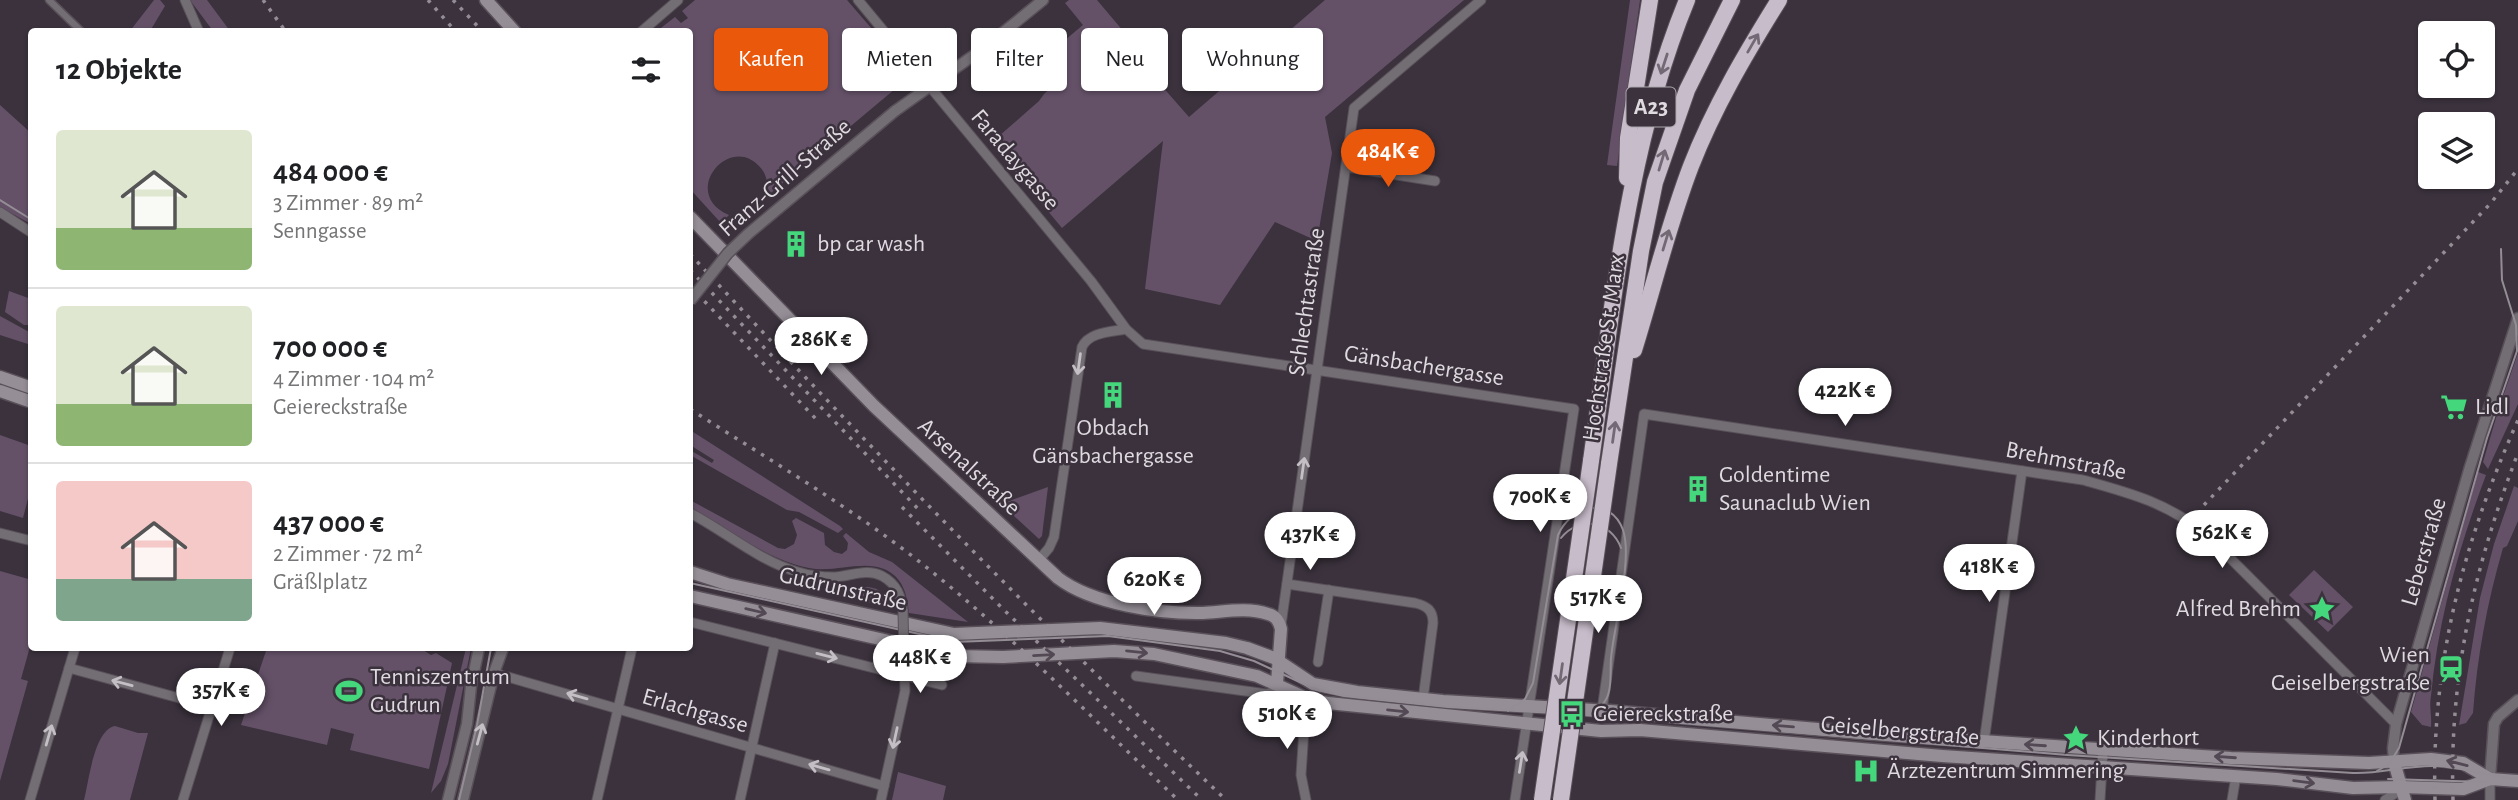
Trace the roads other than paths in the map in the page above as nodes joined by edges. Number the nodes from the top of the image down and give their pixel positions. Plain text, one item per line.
1 (49, 0) edge
2 (185, 0) edge
3 (486, 0) edge
4 (678, 0) edge
5 (858, 0) edge
6 (1043, 0) edge
7 (1481, 0) edge
8 (1650, 0) edge
9 (1687, 0) edge
10 (1732, 0) edge
11 (1779, 0) edge
12 (78, 28) edge
13 (197, 28) edge
14 (511, 28) edge
15 (646, 28) edge
16 (881, 28) edge
17 (957, 67) edge
18 (923, 91) edge
19 (932, 91) edge
20 (1346, 167) junction
21 (1436, 181) dead end
22 (0, 212) edge
23 (1627, 218) junction
24 (693, 219) edge
25 (28, 230) edge
26 (693, 297) edge
27 (2518, 318) edge
28 (1126, 329) junction
29 (1143, 344) joint
30 (1317, 369) junction
31 (0, 377) edge
32 (28, 387) edge
33 (0, 391) edge
34 (1618, 400) junction
35 (28, 401) edge
36 (2022, 471) junction
37 (693, 515) edge
38 (0, 533) edge
39 (28, 540) edge
40 (1038, 561) junction
41 (693, 573) edge
42 (1287, 584) junction
43 (1329, 590) junction
44 (693, 597) edge
45 (693, 623) edge
46 (1281, 625) junction
47 (775, 643) junction
48 (74, 651) edge
49 (229, 651) edge
50 (479, 651) edge
51 (502, 651) edge
52 (631, 651) edge
53 (1277, 660) junction
54 (1318, 662) dead end
55 (69, 668) junction
56 (494, 673) junction
57 (906, 676) junction
58 (1136, 676) dead end
59 (1277, 683) junction
60 (1313, 684) joint
61 (942, 685) dead end
62 (1306, 698) junction
63 (1423, 699) junction
64 (2518, 700) edge
65 (1529, 705) junction
66 (212, 707) junction
67 (618, 708) junction
68 (1602, 710) junction
69 (1527, 724) junction
70 (2396, 724) junction
71 (1984, 742) junction
72 (752, 747) junction
73 (2103, 750) junction
74 (2394, 762) junction
75 (2101, 766) junction
76 (2236, 776) junction
77 (2490, 779) junction
78 (2518, 781) edge
79 (884, 786) junction
80 (2403, 792) edge
81 (30, 800) edge
82 (183, 800) edge
83 (448, 800) edge
84 (463, 800) edge
85 (597, 800) edge
86 (740, 800) edge
87 (881, 800) edge
88 (1306, 800) edge
89 (1515, 800) edge
90 (1542, 800) edge
91 (1561, 800) edge
92 (2100, 800) edge
93 (2232, 800) edge
94 (2385, 800) edge
95 (2490, 800) edge

1 - 12 street
2 - 13 street
3 - 14 main road
4 - 15 street
5 - 16 street, Faradaygasse
6 - 17 street, Franz-Grill-Straße
7 - 20 street, Schlechtastraße
8 - 23 highway
9 -> 23 highway, Hochstraße St. Marx / A23
34 -> 10 highway, Hochstraße St. Marx / A23
34 -> 11 highway
18 - 26 street, Franz-Grill-Straße, bridge
19 - 28 street, Faradaygasse
20 - 21 street
20 - 30 street, Schlechtastraße
22 - 25 street
23 -> 90 highway, Hochstraße St. Marx / A23, bridge
24 - 40 main road, Arsenalstraße
27 - 70 street, Leberstraße
28 - 29 street, Faradaygasse
28 -> 40 street
29 - 30 street, Gänsbachergasse
42 -> 30 street, Schlechtastraße
30 - 65 street, Gänsbachergasse
31 - 32 main road
33 - 35 main road
91 -> 34 highway, Hochstraße St. Marx / A23, bridge
36 - 68 street, Brehmstraße
36 - 70 street, Brehmstraße
36 - 71 street
37 - 57 street, bridge
38 - 39 street
40 - 46 main road, Arsenalstraße
41 - 53 main road, Gudrunstraße
42 - 43 street
42 - 46 street, Schlechtastraße
43 - 54 street
43 - 63 street
44 -> 59 main road, Gudrunstraße
45 - 47 street
46 - 53 main road
47 -> 57 street
47 - 72 street
48 - 55 street
49 - 66 street
50 - 83 street
51 - 56 street
52 - 67 street
53 - 59 main road
53 - 60 main road, Gudrunstraße
66 -> 55 street
81 -> 55 street
67 -> 56 street, Erlachgasse
84 -> 56 street
57 - 61 street
57 -> 79 street
58 - 59 street
59 - 62 main road, Gudrunstraße
60 - 63 main road, Geiselbergstraße
62 -> 69 main road, Geiselbergstraße
62 - 88 street
63 - 65 main road, Geiselbergstraße
64 - 77 street
65 - 68 main road, Geiselbergstraße
65 - 69 street
66 - 82 street
67 - 72 street, Erlachgasse
67 - 85 street
71 -> 68 main road, Geiselbergstraße
69 - 75 main road, Geiselbergstraße
89 -> 69 street
70 - 74 street, Leberstraße
73 -> 71 main road, Geiselbergstraße
79 -> 72 street, Erlachgasse
72 - 86 street
74 -> 73 main road, Geiselbergstraße
73 - 75 street
77 -> 74 main road, Geiselbergstraße
74 - 80 main road, Leberstraße
75 - 76 main road, Geiselbergstraße
75 - 92 street
76 -> 80 main road, Geiselbergstraße
76 - 93 street
77 - 78 main road, Geiselbergstraße
77 - 80 main road, Geiselbergstraße
77 - 95 street
79 - 87 street
80 - 94 street

